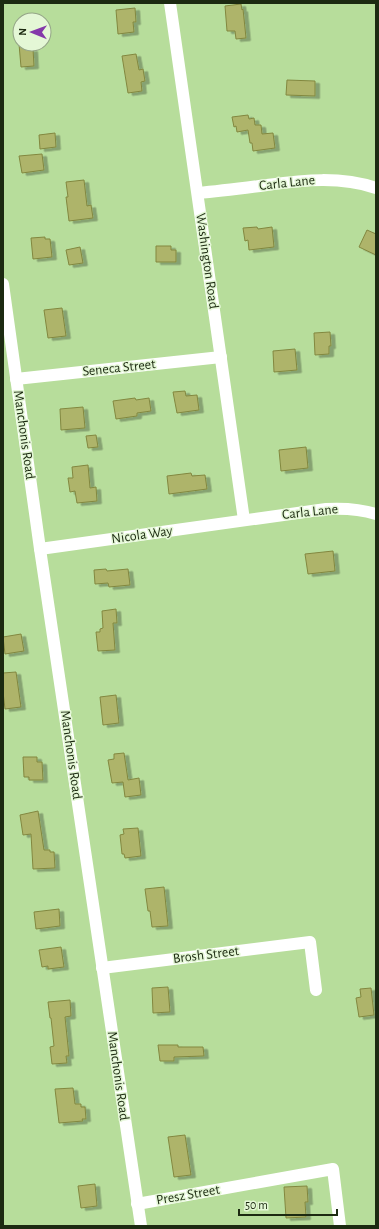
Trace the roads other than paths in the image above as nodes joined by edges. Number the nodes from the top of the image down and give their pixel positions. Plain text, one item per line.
1 (170, 3) edge
2 (376, 188) edge
3 (198, 194) junction
4 (4, 292) edge
5 (221, 357) junction
6 (16, 379) junction
7 (376, 514) edge
8 (244, 520) junction
9 (40, 549) junction
10 (102, 968) junction
11 (316, 990) dead end
12 (137, 1204) junction
13 (140, 1226) edge
14 (340, 1226) edge

1 - 3 street, Washington Road
2 - 3 street, Carla Lane
3 - 5 street, Washington Road
4 - 6 street, Manchonis Road
5 - 6 street, Seneca Street
5 - 8 street, Washington Road
6 - 9 street, Manchonis Road
7 - 8 street, Carla Lane
8 - 9 street, Nicola Way
9 - 10 street, Manchonis Road
10 - 11 street, Brosh Street
10 - 12 street, Manchonis Road
12 - 13 street, Manchonis Road
12 - 14 street, Presz Street

